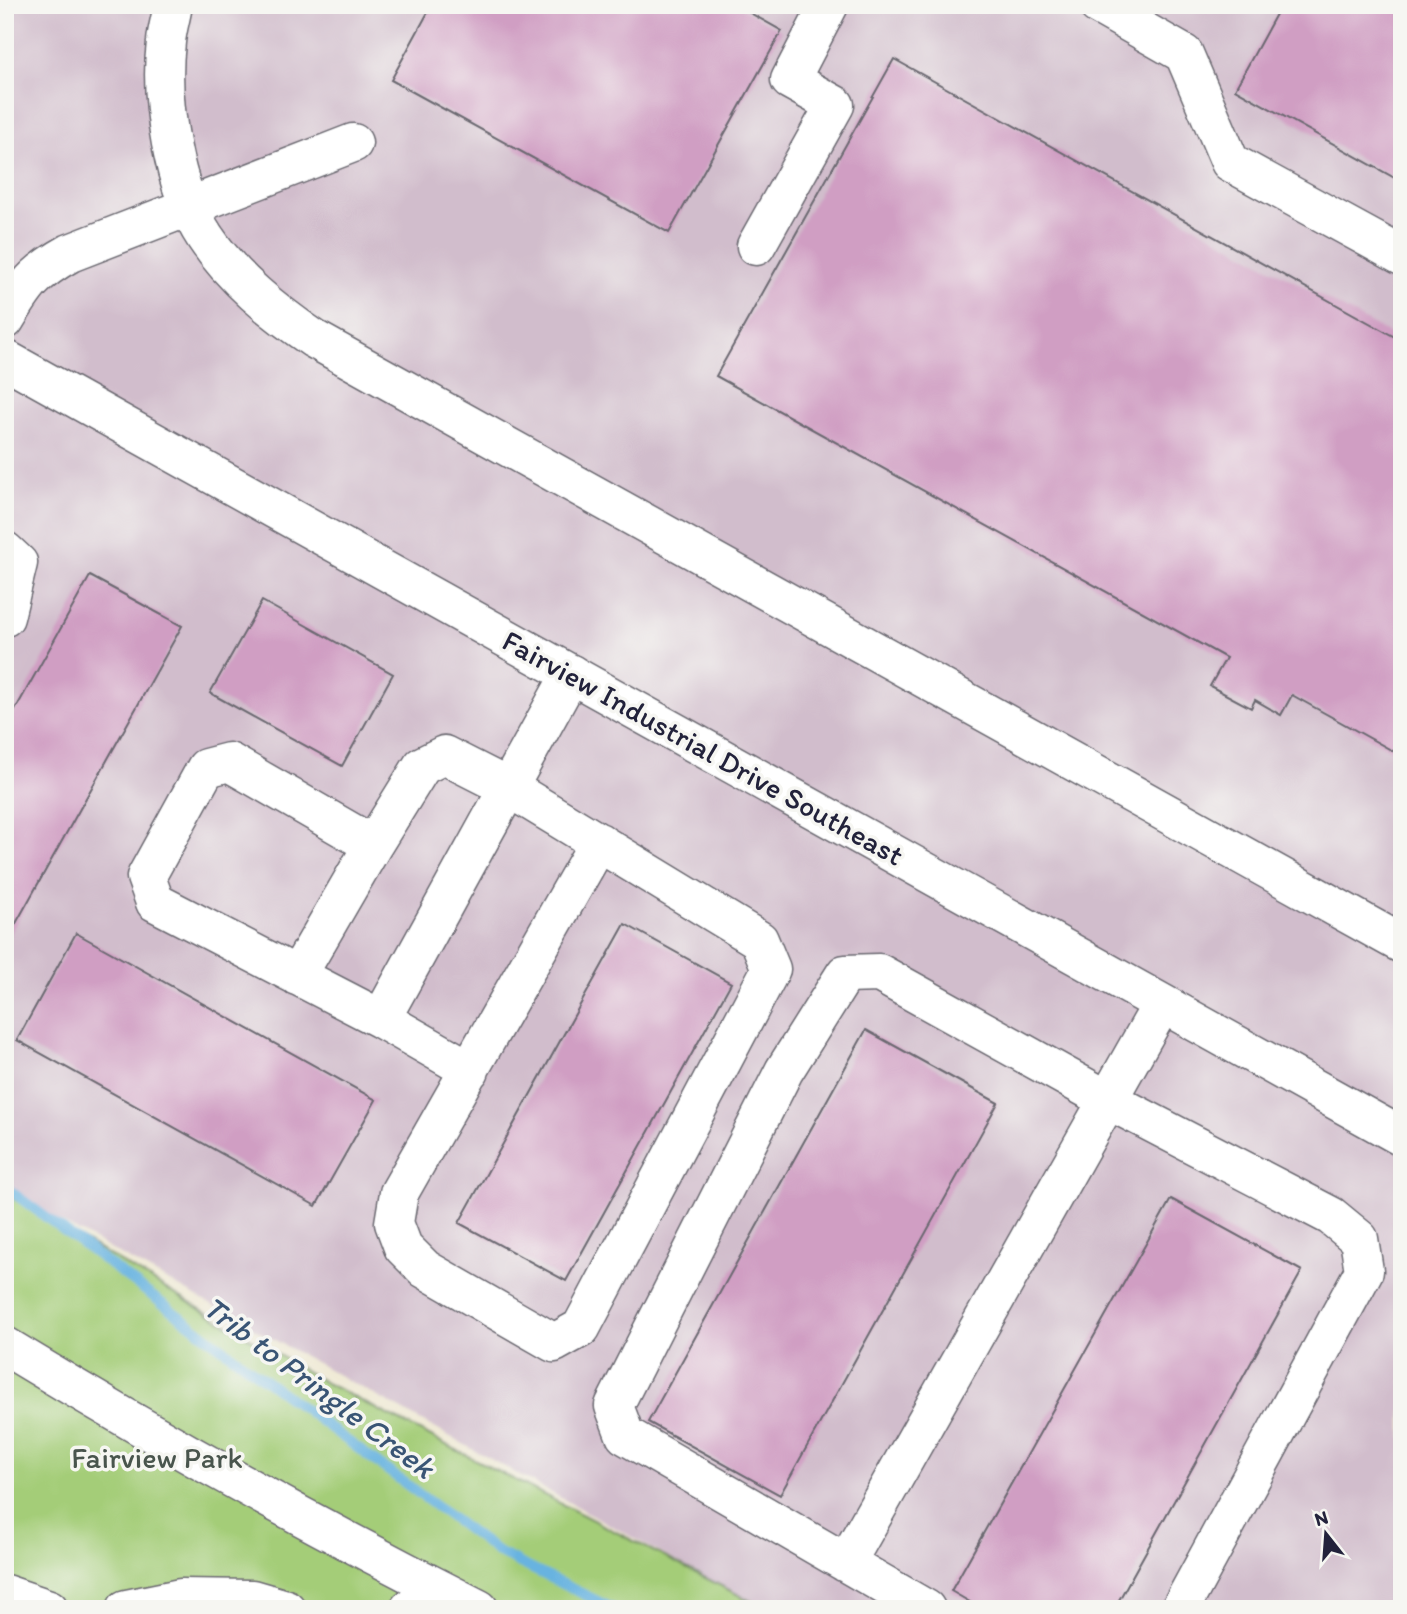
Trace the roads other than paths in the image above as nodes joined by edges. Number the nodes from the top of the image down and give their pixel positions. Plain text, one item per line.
1 (173, 5) edge
2 (829, 5) edge
3 (1098, 5) edge
4 (353, 143) dead end
5 (188, 207) junction
6 (756, 246) dead end
7 (1402, 256) edge
8 (5, 320) edge
9 (5, 359) edge
10 (5, 551) edge
11 (5, 617) edge
12 (571, 674) junction
13 (509, 788) junction
14 (599, 842) junction
15 (373, 845) junction
16 (1402, 944) edge
17 (297, 976) junction
18 (1162, 1004) junction
19 (381, 1019) junction
20 (470, 1070) junction
21 (1108, 1100) junction
22 (1402, 1137) edge
23 (5, 1346) edge
24 (846, 1563) junction
25 (5, 1594) edge
26 (418, 1596) edge
27 (49, 1609) edge
28 (126, 1609) edge
29 (286, 1609) edge
30 (479, 1609) edge
31 (926, 1609) edge
32 (1180, 1609) edge

1 - 5 main road
2 - 6 main road
3 - 7 main road
4 - 5 main road
5 - 8 main road
5 - 16 main road
9 - 12 main road, Fairview Industrial Drive Southeast
10 - 11 main road
12 - 13 main road
12 - 18 main road, Fairview Industrial Drive Southeast
13 - 14 main road
13 - 15 main road
13 - 19 main road
14 - 20 main road
14 - 20 main road
15 - 17 main road
15 - 17 main road
17 - 19 main road
18 - 21 main road
18 - 22 main road, Fairview Industrial Drive Southeast
19 - 20 main road
21 - 24 main road
21 - 24 main road
21 - 32 main road
23 - 26 main road
24 - 31 main road
25 - 27 main road
26 - 30 main road
28 - 29 main road

